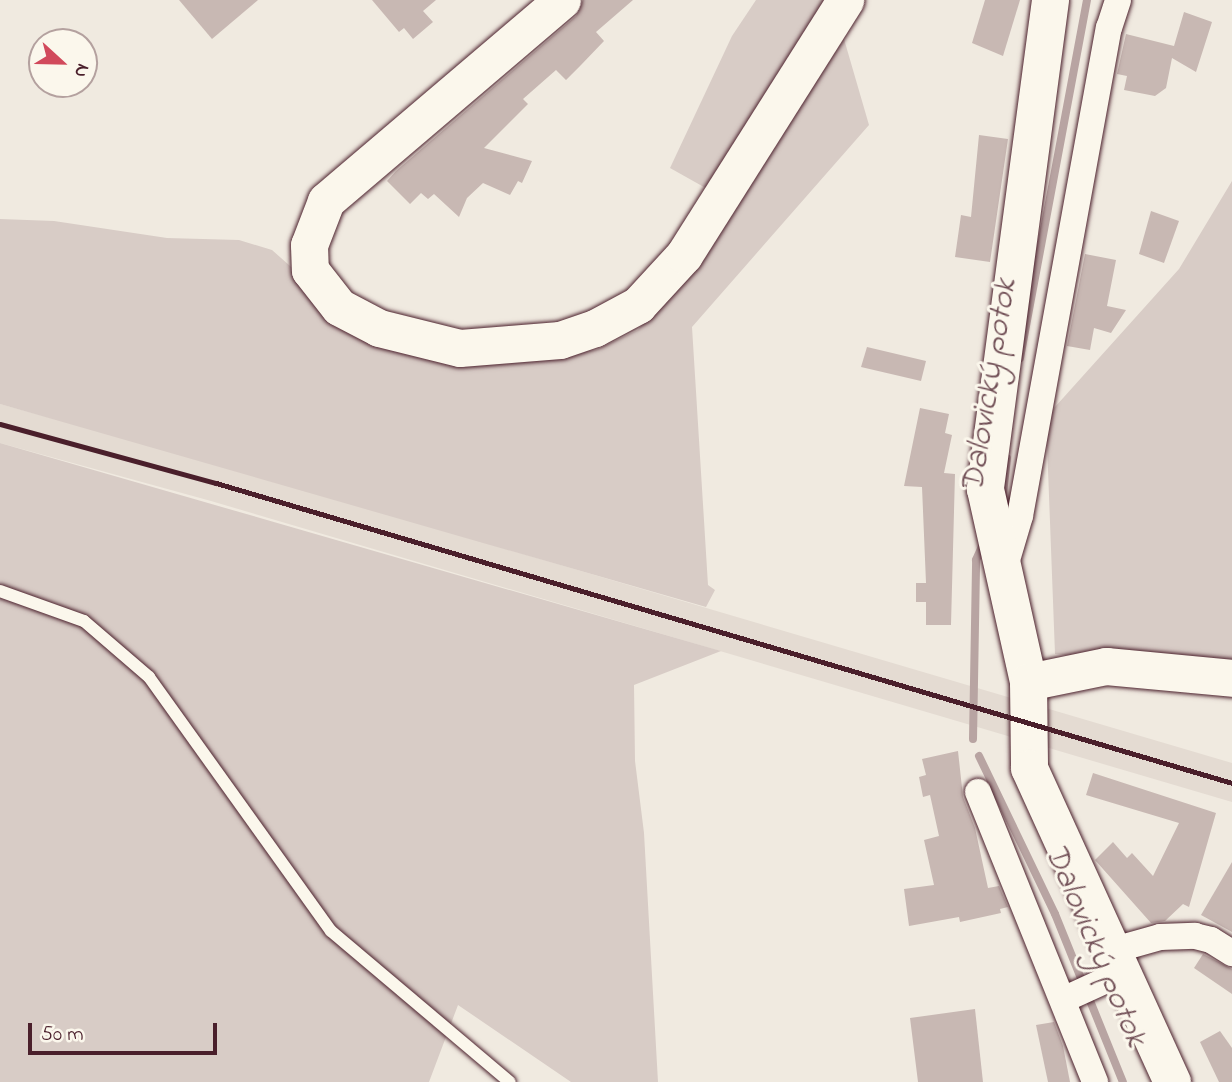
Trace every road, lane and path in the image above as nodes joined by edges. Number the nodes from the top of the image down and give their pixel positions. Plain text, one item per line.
1 (562, 0) edge
2 (845, 0) edge
3 (1050, 0) edge
4 (1118, 0) edge
5 (1001, 559) junction
6 (0, 591) edge
7 (1232, 678) edge
8 (1028, 682) junction
9 (978, 792) dead end
10 (1232, 953) edge
11 (1119, 961) junction
12 (1065, 999) junction
13 (510, 1082) edge
14 (1096, 1082) edge
15 (1171, 1082) edge

1 - 2 main road
3 - 5 main road
4 - 5 street
5 - 8 main road
6 - 13 lane
7 - 8 main road
8 - 11 main road
9 - 12 street
10 - 11 street
11 - 12 street
11 - 15 main road
12 - 14 street

